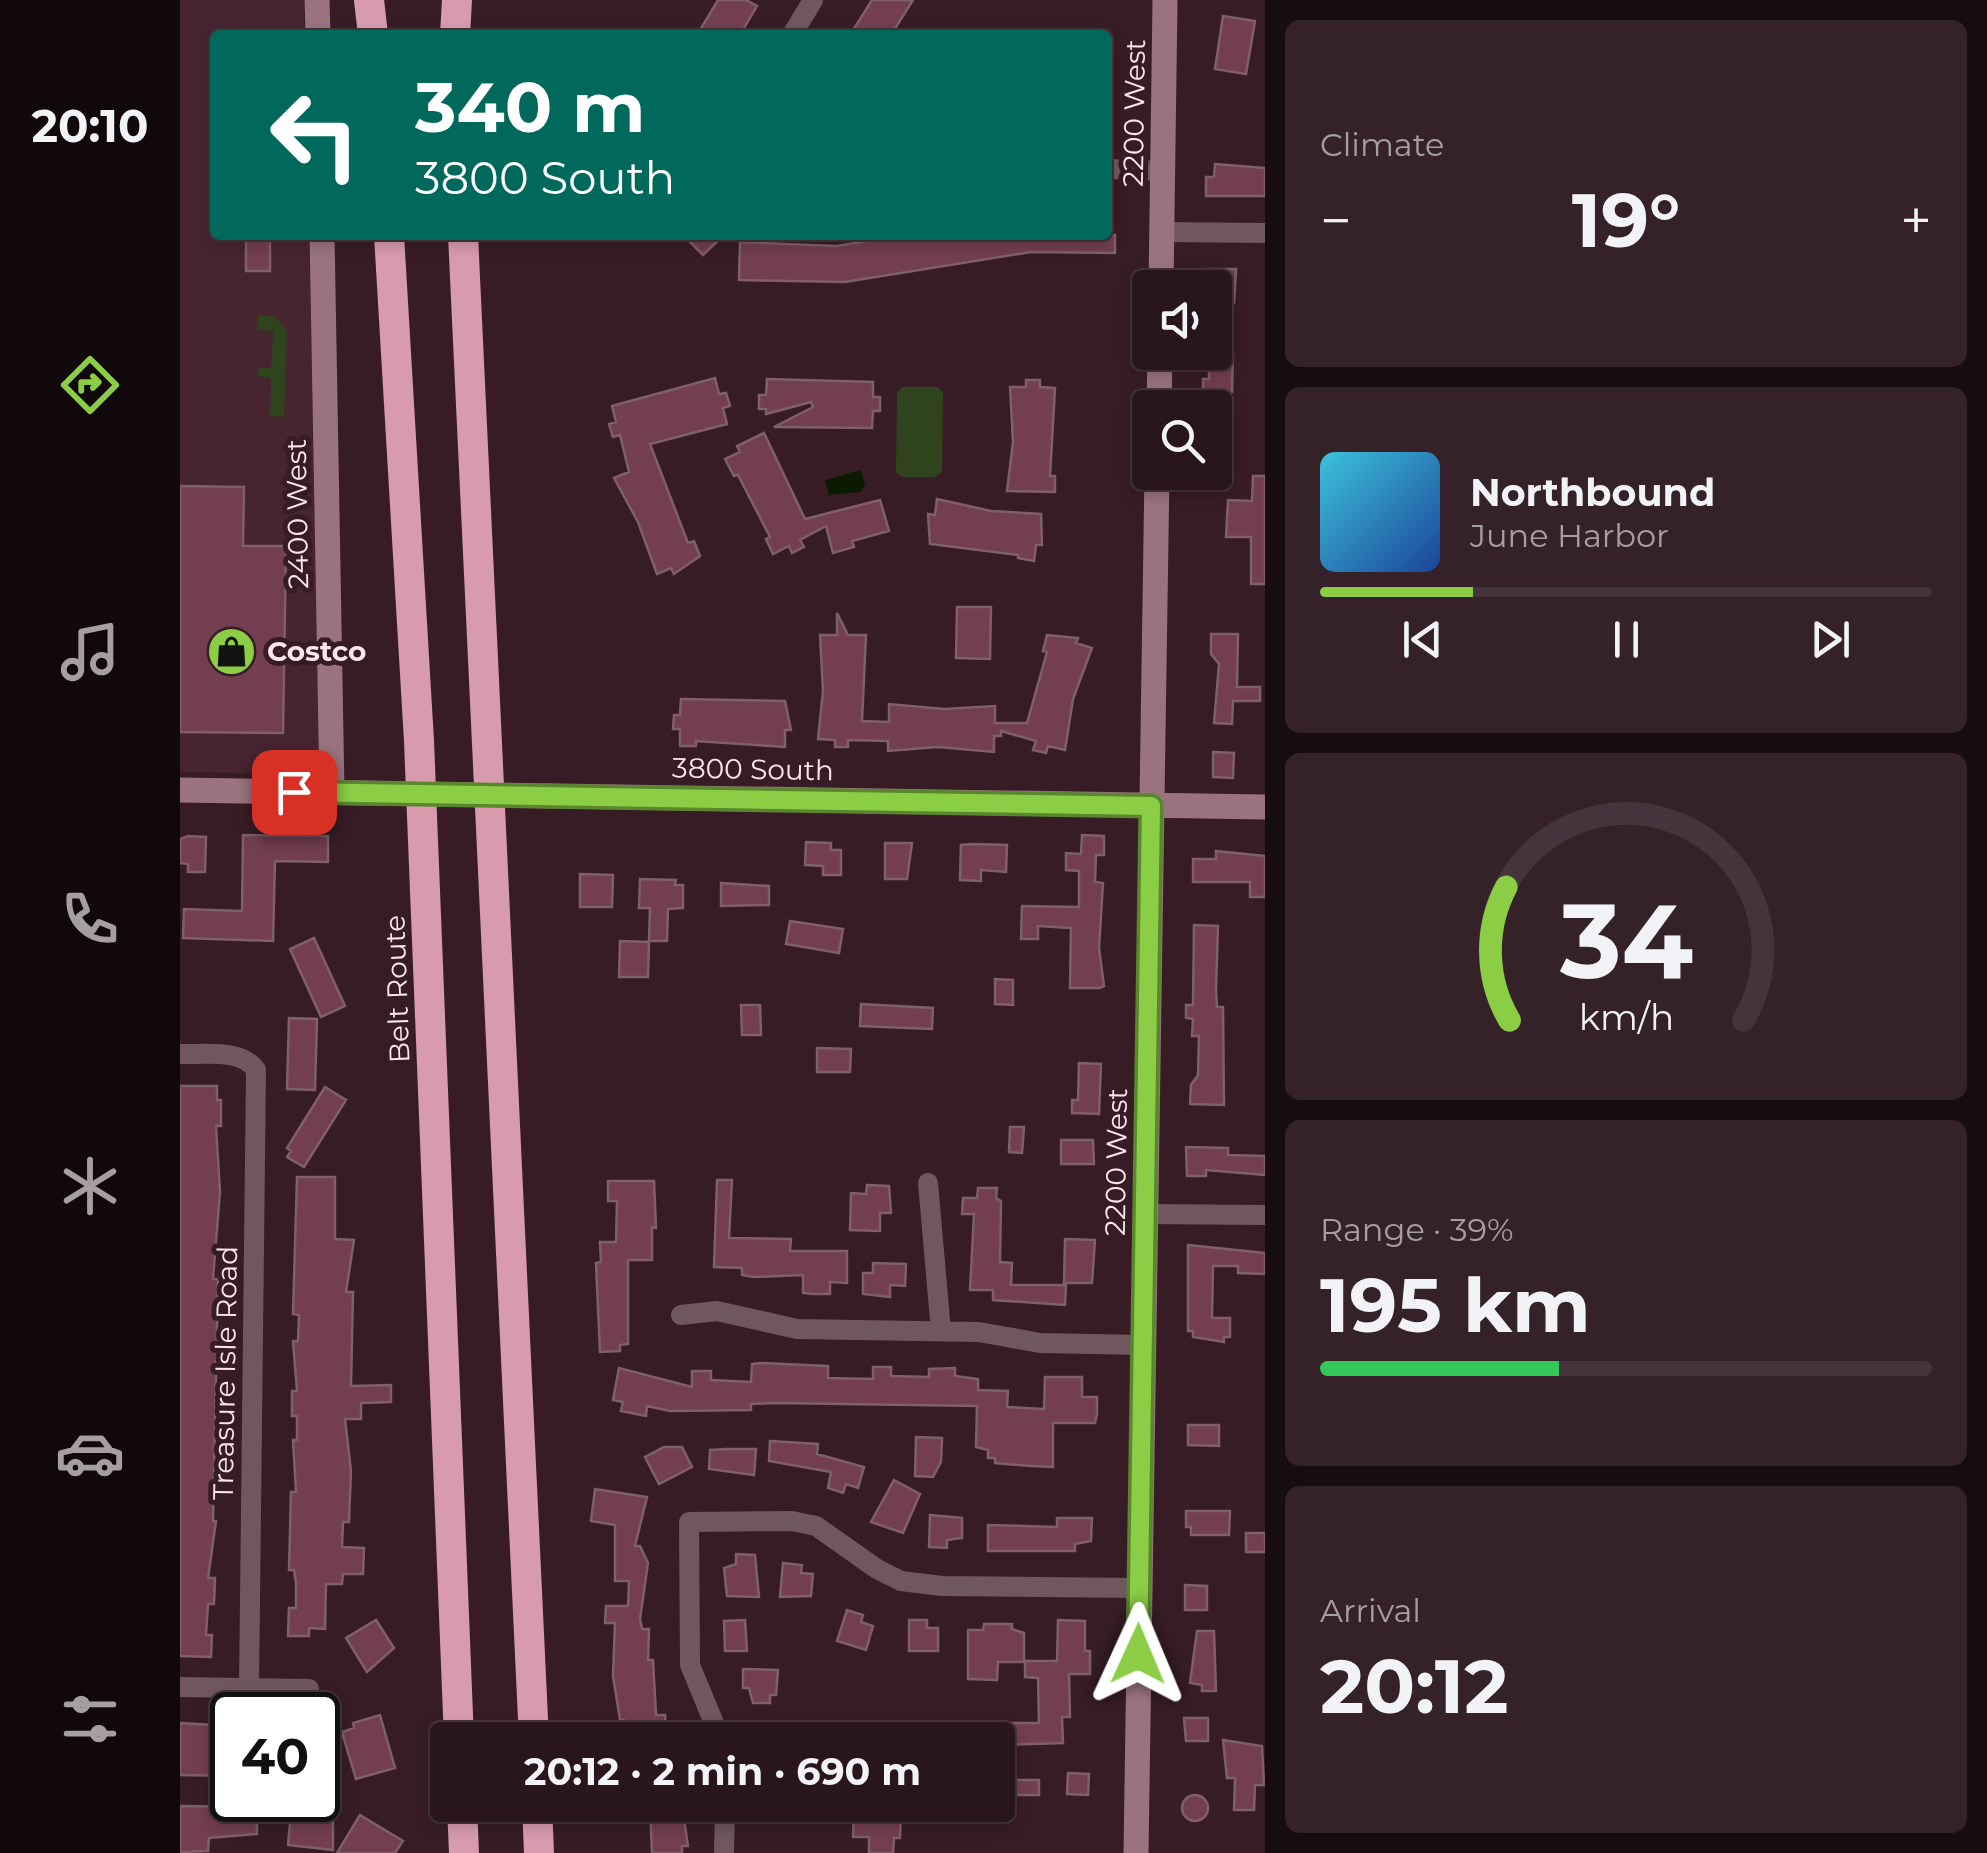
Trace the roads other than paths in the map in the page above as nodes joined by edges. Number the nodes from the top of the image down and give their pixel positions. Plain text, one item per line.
1 (317, 0) edge
2 (372, 0) edge
3 (455, 0) edge
4 (813, 0) edge
5 (1165, 0) edge
6 (318, 30) edge
7 (375, 30) edge
8 (454, 30) edge
9 (795, 30) edge
10 (1112, 169) edge
11 (1163, 171) junction
12 (1162, 232) junction
13 (1264, 234) edge
14 (322, 240) edge
15 (389, 240) edge
16 (463, 240) edge
17 (1161, 270) edge
18 (1157, 490) edge
19 (180, 790) edge
20 (332, 792) junction
21 (1151, 806) junction
22 (1264, 808) edge
23 (180, 1054) edge
24 (928, 1183) dead end
25 (1146, 1214) junction
26 (1264, 1215) edge
27 (681, 1316) dead end
28 (941, 1331) junction
29 (1144, 1345) junction
30 (1138, 1588) junction
31 (180, 1688) edge
32 (249, 1688) junction
33 (309, 1689) dead end
34 (458, 1722) edge
35 (533, 1722) edge
36 (714, 1722) edge
37 (463, 1822) edge
38 (538, 1822) edge
39 (725, 1822) edge
40 (464, 1853) edge
41 (539, 1853) edge
42 (724, 1853) edge
43 (1136, 1853) edge

1 - 6 street
2 - 7 highway
3 - 8 highway
4 - 9 street
5 - 11 street, 2200 West
10 - 11 street
11 - 12 street, 2200 West
12 - 13 street
12 - 17 street, 2200 West
14 - 20 street, 2400 West
15 - 34 highway, Belt Route
16 - 35 highway
18 - 21 street, 2200 West
19 - 20 street, 3800 South
20 - 21 street, 3800 South
21 - 22 street, 3800 South
21 - 25 street, 2200 West
23 - 32 street, Treasure Isle Road
24 - 28 street
25 - 26 street
25 - 29 street, 2200 West
27 - 28 street
28 - 29 street
29 - 30 street, 2200 West
30 - 36 street
30 - 43 street, 2200 West
31 - 32 street
32 - 33 street
37 - 40 highway
38 - 41 highway
39 - 42 street

